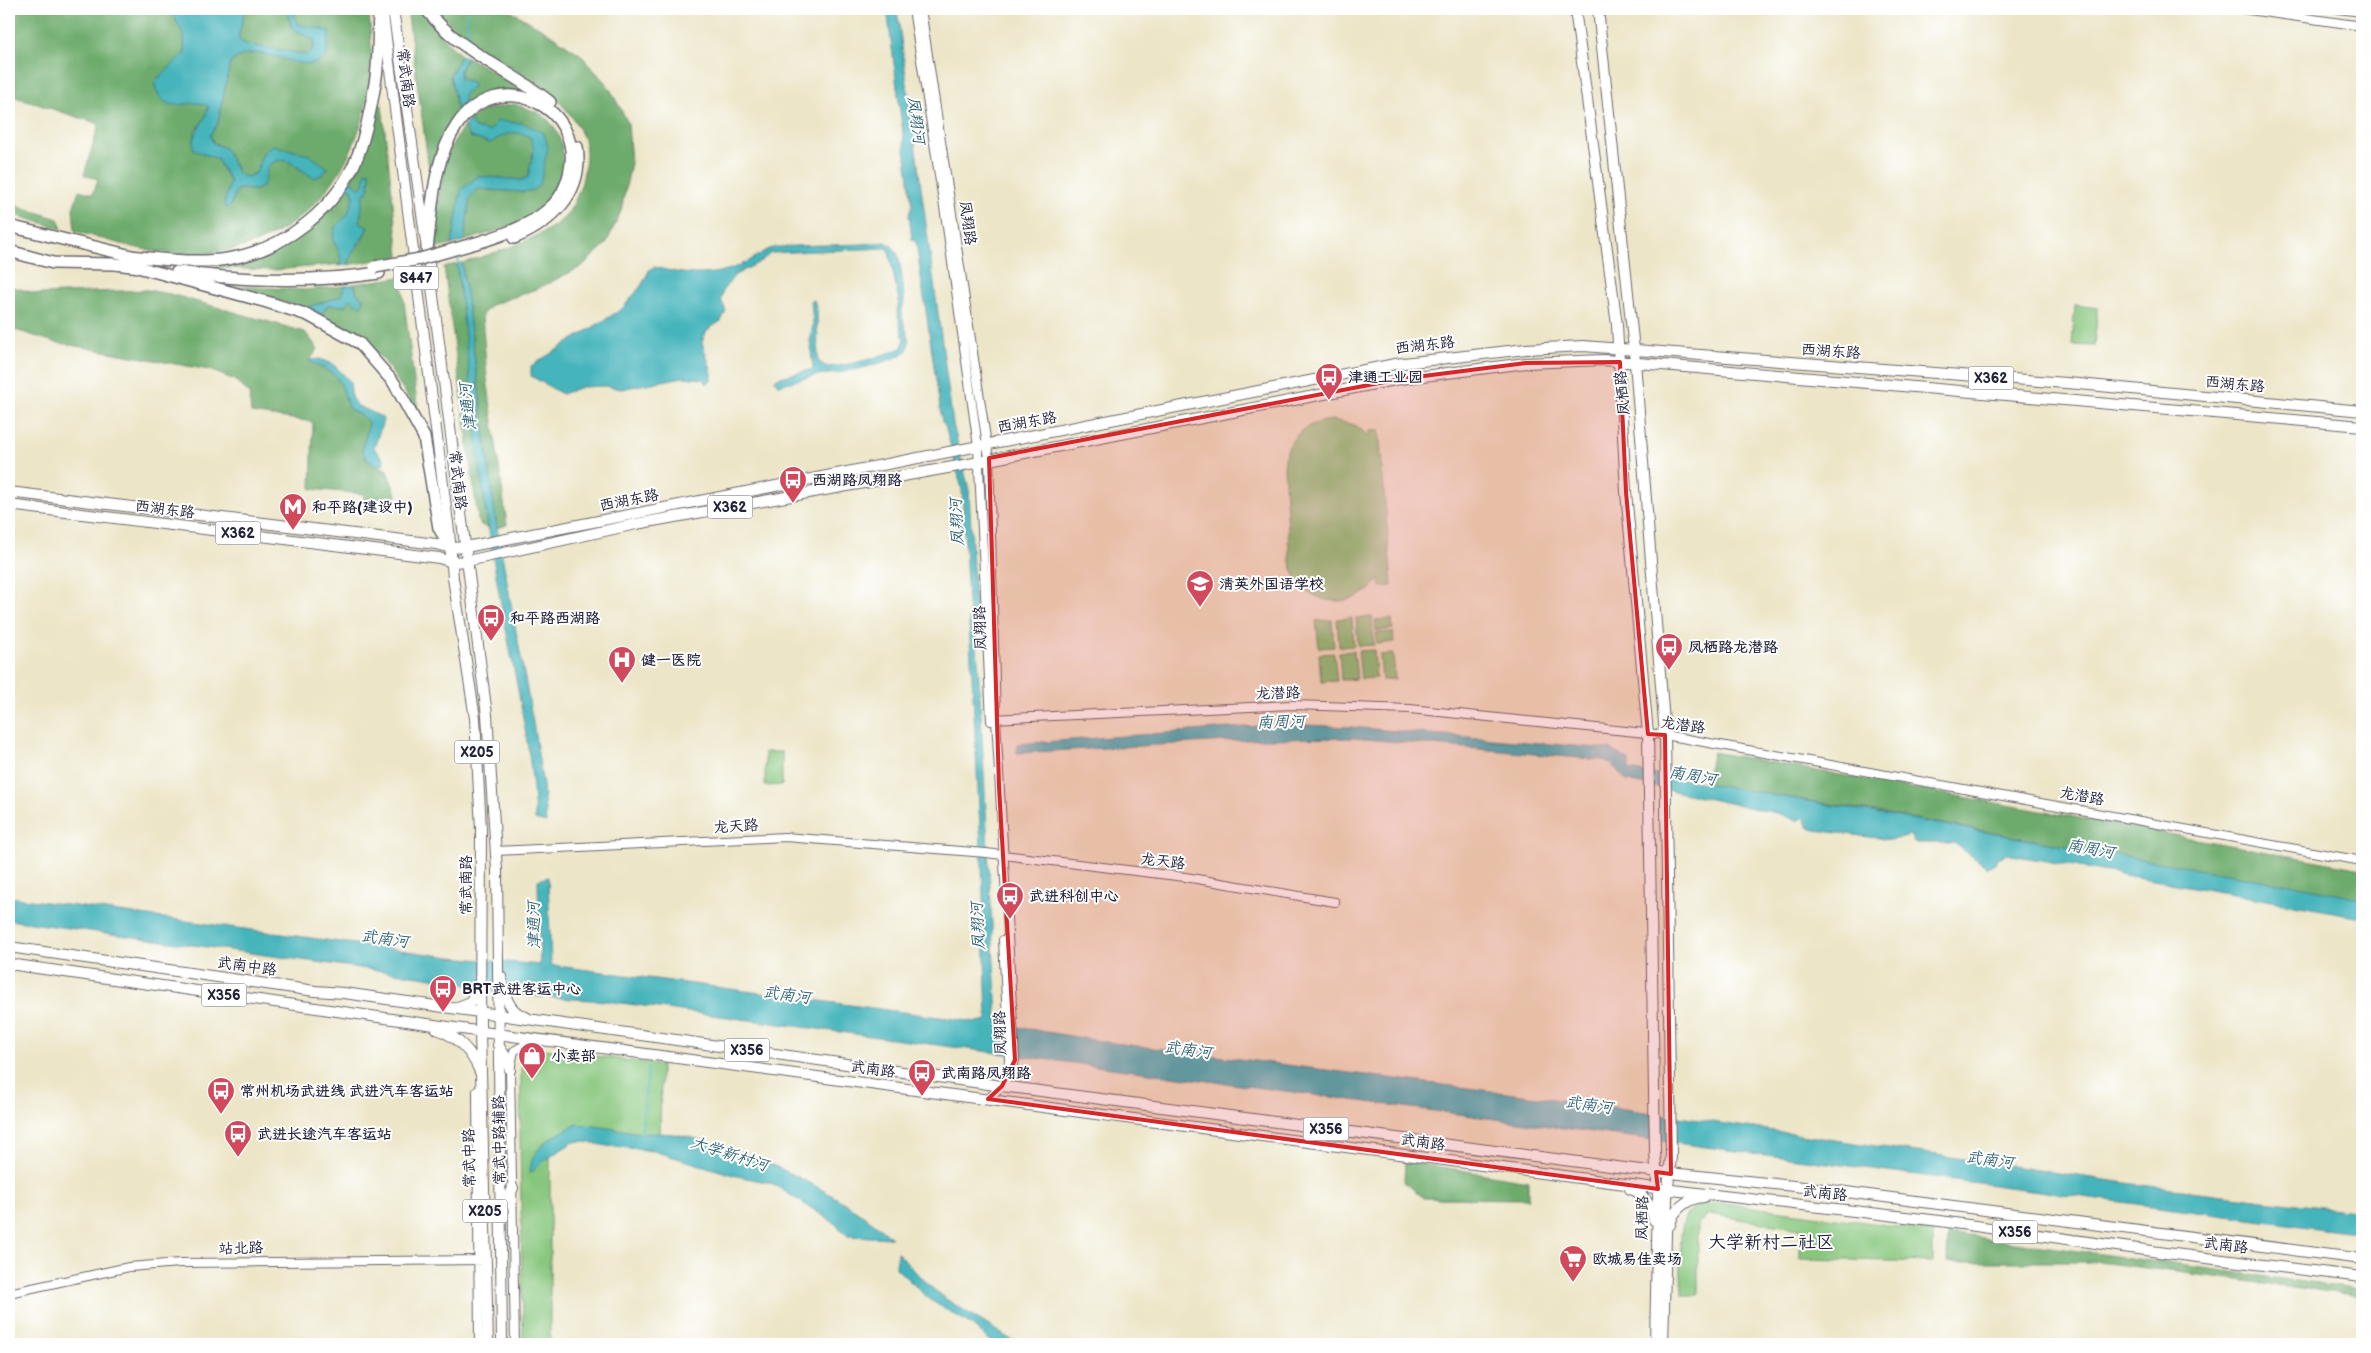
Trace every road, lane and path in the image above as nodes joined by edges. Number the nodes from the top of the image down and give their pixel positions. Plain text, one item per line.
1 (381, 9) edge
2 (394, 9) edge
3 (426, 9) edge
4 (913, 9) edge
5 (921, 9) edge
6 (1575, 9) edge
7 (1598, 9) edge
8 (2242, 9) edge
9 (2338, 9) edge
10 (2362, 12) edge
11 (2362, 26) edge
12 (9, 226) edge
13 (485, 245) junction
14 (427, 249) junction
15 (9, 251) edge
16 (131, 261) junction
17 (1619, 348) junction
18 (1634, 350) junction
19 (1620, 362) junction
20 (1634, 363) junction
21 (2362, 411) edge
22 (2362, 426) edge
23 (982, 445) junction
24 (984, 460) junction
25 (9, 492) edge
26 (9, 505) edge
27 (466, 547) junction
28 (451, 548) junction
29 (467, 561) junction
30 (452, 562) junction
31 (993, 719) junction
32 (1648, 734) junction
33 (1665, 735) junction
34 (496, 851) junction
35 (1000, 855) junction
36 (2362, 861) edge
37 (1335, 902) dead end
38 (9, 947) edge
39 (9, 964) edge
40 (479, 992) junction
41 (501, 996) junction
42 (448, 1008) junction
43 (481, 1013) junction
44 (497, 1015) junction
45 (420, 1022) junction
46 (547, 1022) junction
47 (480, 1032) junction
48 (498, 1039) junction
49 (536, 1039) junction
50 (478, 1065) junction
51 (510, 1070) junction
52 (482, 1078) junction
53 (999, 1086) junction
54 (988, 1099) junction
55 (1656, 1172) junction
56 (1671, 1174) junction
57 (1604, 1182) junction
58 (513, 1188) junction
59 (1663, 1189) junction
60 (1722, 1196) junction
61 (500, 1213) junction
62 (1661, 1245) junction
63 (482, 1260) junction
64 (2362, 1260) edge
65 (2362, 1277) edge
66 (9, 1293) edge
67 (479, 1344) edge
68 (488, 1344) edge
69 (502, 1344) edge
70 (515, 1344) edge
71 (1655, 1344) edge
72 (1663, 1344) edge

1 - 16 highway
1 - 28 main road, 常武南路 / S447
2 - 14 main road, 常武南路 / S447
3 - 13 highway
4 - 23 street, 凤翔路
5 - 23 street, 凤翔路
6 - 17 main road, 凤栖路
7 - 18 main road, 凤栖路
8 - 11 street
9 - 10 street
12 - 16 highway
13 - 14 highway
13 - 16 highway
14 - 27 main road, 常武南路 / S447
15 - 16 highway
16 - 28 highway
17 - 18 main road, 西湖东路 / X362
17 - 19 main road, 凤栖路
17 - 23 main road, 西湖东路 / X362
18 - 20 main road, 凤栖路
18 - 21 main road, 西湖东路 / X362
19 - 20 main road, 西湖东路 / X362
19 - 24 main road, 西湖东路 / X362
19 - 32 main road, 凤栖路
20 - 22 main road, 西湖东路 / X362
20 - 33 main road, 凤栖路
23 - 24 street, 凤翔路
23 - 27 main road, 西湖东路 / X362
24 - 29 main road, 西湖东路 / X362
24 - 31 street, 凤翔路
25 - 28 main road, 西湖东路 / X362
26 - 30 main road, 西湖东路 / X362
27 - 28 main road, X362
27 - 29 main road, X205
28 - 30 main road, 常武南路 / X205
29 - 30 main road, 西湖东路 / X362
29 - 34 main road, 常武南路 / X205
30 - 40 main road, 常武南路 / X205
31 - 32 street, 龙潜路
31 - 35 street, 凤翔路
32 - 33 street, 龙潜路
32 - 55 main road, 凤栖路
33 - 36 street, 龙潜路
33 - 56 main road, 凤栖路
34 - 35 street, 龙天路
34 - 41 main road, 常武南路 / X205
35 - 37 street, 龙天路
35 - 53 street, 凤翔路
38 - 42 main road, 武南中路 / X356
39 - 45 main road, 武南中路 / X356
40 - 42 main road
40 - 43 main road, X205
41 - 44 main road, X205
41 - 46 main road
42 - 43 main road, 武南中路 / X356
43 - 44 main road, 武南路 / X356
43 - 47 main road, X205
44 - 46 main road, 武南路 / X356
44 - 48 main road, X205
45 - 47 main road, 武南中路 / X356
45 - 50 main road
46 - 53 main road, 武南路 / X356
47 - 48 main road, 武南路 / X356
47 - 50 street, 常武中路辅路
47 - 52 main road, 常武中路 / X205
48 - 49 main road, 武南路 / X356
48 - 51 main road
48 - 61 main road, 常武中路 / X205
49 - 51 street, 常武中路辅路
49 - 54 main road, 武南路 / X356
50 - 52 main road
50 - 63 street, 常武中路辅路
51 - 58 street, 常武中路辅路
52 - 63 main road, 常武中路 / X205
53 - 54 street, 凤翔路
53 - 55 main road, 武南路 / X356
54 - 57 main road, 武南路 / X356
55 - 56 main road, 武南路 / X356
55 - 59 main road, 凤栖路
56 - 59 main road, 凤栖路
56 - 64 main road, 武南路 / X356
57 - 59 main road, 武南路 / X356
57 - 62 main road
58 - 61 main road
58 - 70 street, 常武中路辅路
59 - 60 main road, 武南路 / X356
59 - 62 main road, 凤栖路
60 - 62 main road
60 - 65 main road, 武南路 / X356
61 - 69 main road, 常武中路 / X205
62 - 71 main road, 凤栖路
62 - 72 main road, 凤栖路
63 - 66 street, 站北路
63 - 67 street, 常武中路辅路
63 - 68 main road, 常武中路 / X205

